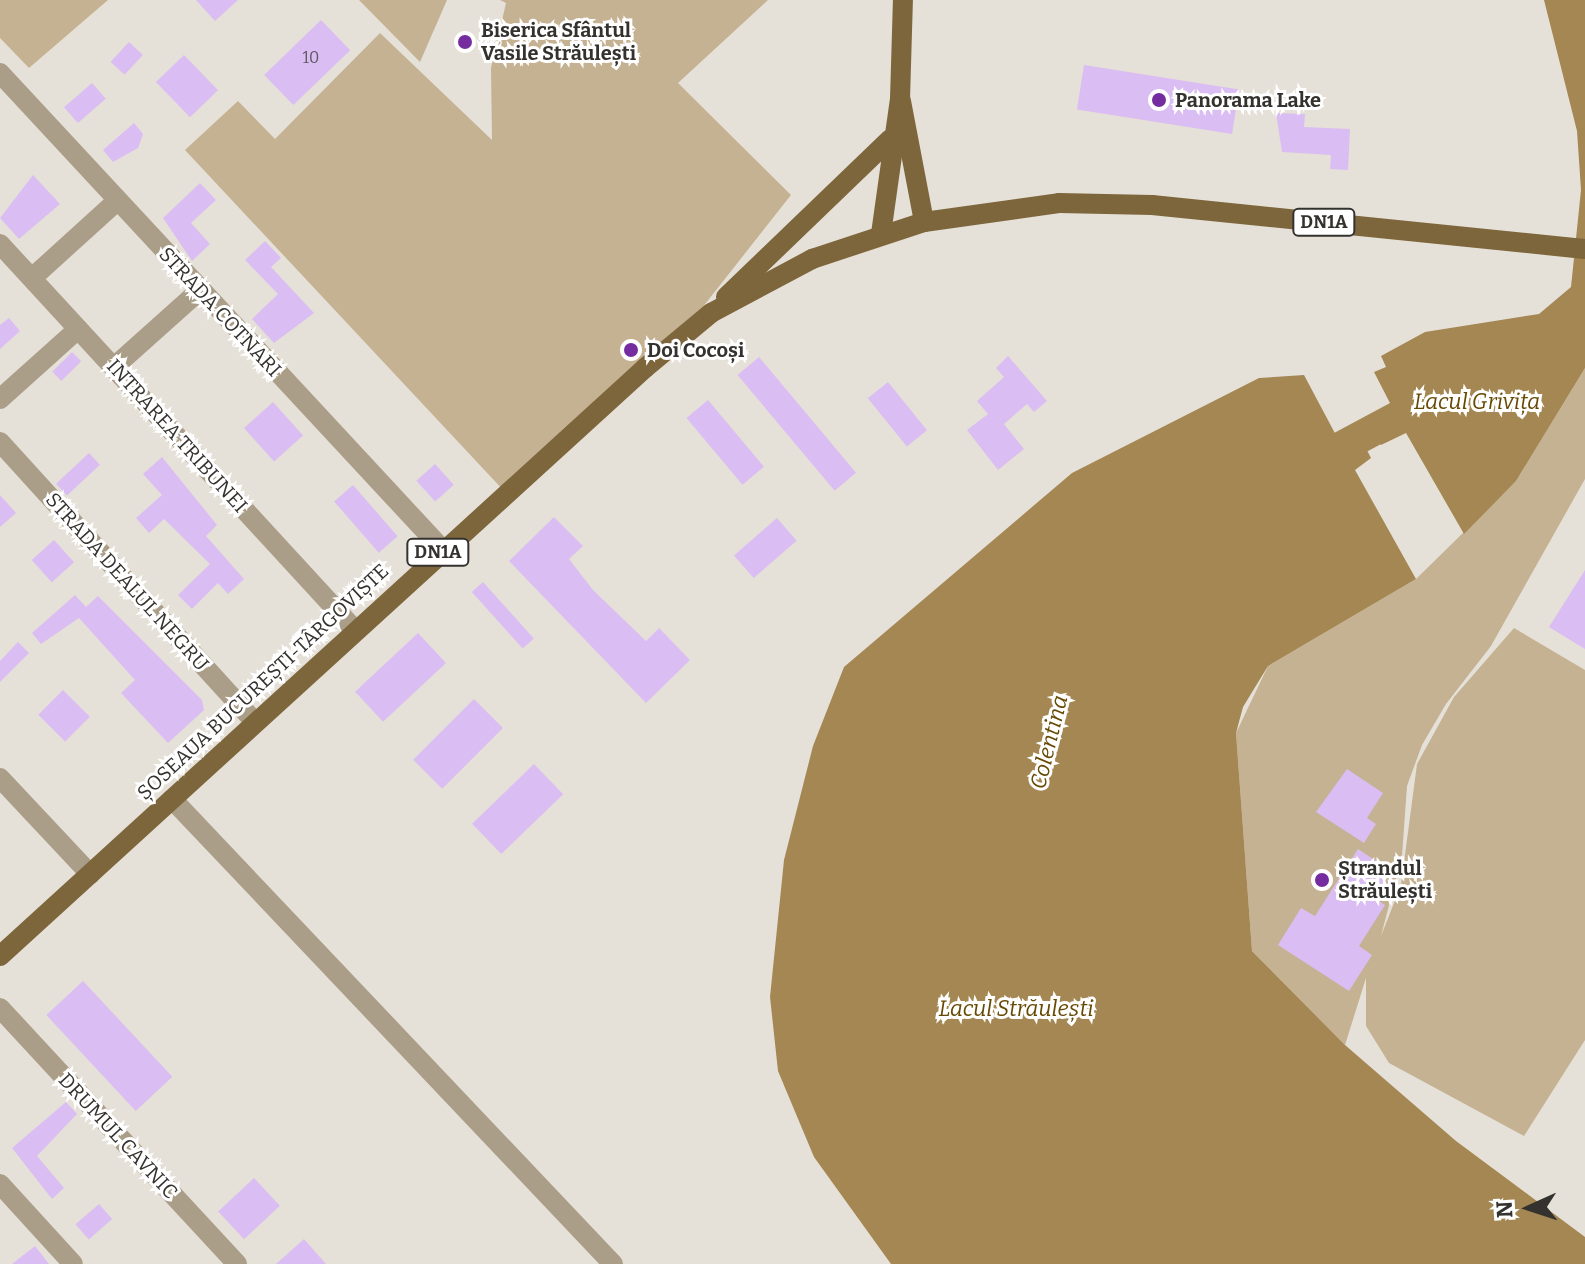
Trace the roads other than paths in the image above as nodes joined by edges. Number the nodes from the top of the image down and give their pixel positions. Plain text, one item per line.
1 (903, 0) edge
2 (0, 73) edge
3 (900, 99) junction
4 (890, 139) junction
5 (117, 201) junction
6 (924, 222) junction
7 (881, 234) junction
8 (0, 244) edge
9 (1585, 249) edge
10 (32, 278) junction
11 (199, 291) junction
12 (711, 313) junction
13 (78, 329) junction
14 (114, 367) junction
15 (0, 399) edge
16 (0, 442) edge
17 (442, 549) junction
18 (354, 629) junction
19 (255, 722) junction
20 (0, 778) edge
21 (172, 799) junction
22 (90, 874) junction
23 (0, 956) edge
24 (0, 1008) edge
25 (0, 1184) edge
26 (73, 1264) edge
27 (237, 1264) edge
28 (613, 1264) edge

1 - 3 main road
2 - 5 street, STRADA COTNARI
3 - 4 main road
3 - 6 main road
4 - 7 main road
4 - 12 main road
5 - 10 street
5 - 11 street, STRADA COTNARI
6 - 7 main road, ȘOSEAUA BUCUREȘTI-TÂRGOVIȘTE / DN1A
6 - 9 main road, ȘOSEAUA BUCUREȘTI-TÂRGOVIȘTE / DN1A
7 - 12 main road, ȘOSEAUA BUCUREȘTI-TÂRGOVIȘTE / DN1A
8 - 10 street, INTRAREA TRIBUNEI
10 - 13 street, INTRAREA TRIBUNEI
11 - 14 street
11 - 17 street, STRADA COTNARI
12 - 17 main road, ȘOSEAUA BUCUREȘTI-TÂRGOVIȘTE / DN1A
13 - 14 street, INTRAREA TRIBUNEI
13 - 15 street
14 - 18 street, INTRAREA TRIBUNEI
16 - 19 street, STRADA DEALUL NEGRU
17 - 18 main road, ȘOSEAUA BUCUREȘTI-TÂRGOVIȘTE / DN1A
18 - 19 main road, ȘOSEAUA BUCUREȘTI-TÂRGOVIȘTE / DN1A
19 - 21 main road, ȘOSEAUA BUCUREȘTI-TÂRGOVIȘTE / DN1A
20 - 22 street
21 - 22 main road, ȘOSEAUA BUCUREȘTI-TÂRGOVIȘTE / DN1A
21 - 28 street
22 - 23 main road, ȘOSEAUA BUCUREȘTI-TÂRGOVIȘTE / DN1A
24 - 27 street, DRUMUL CAVNIC
25 - 26 street

